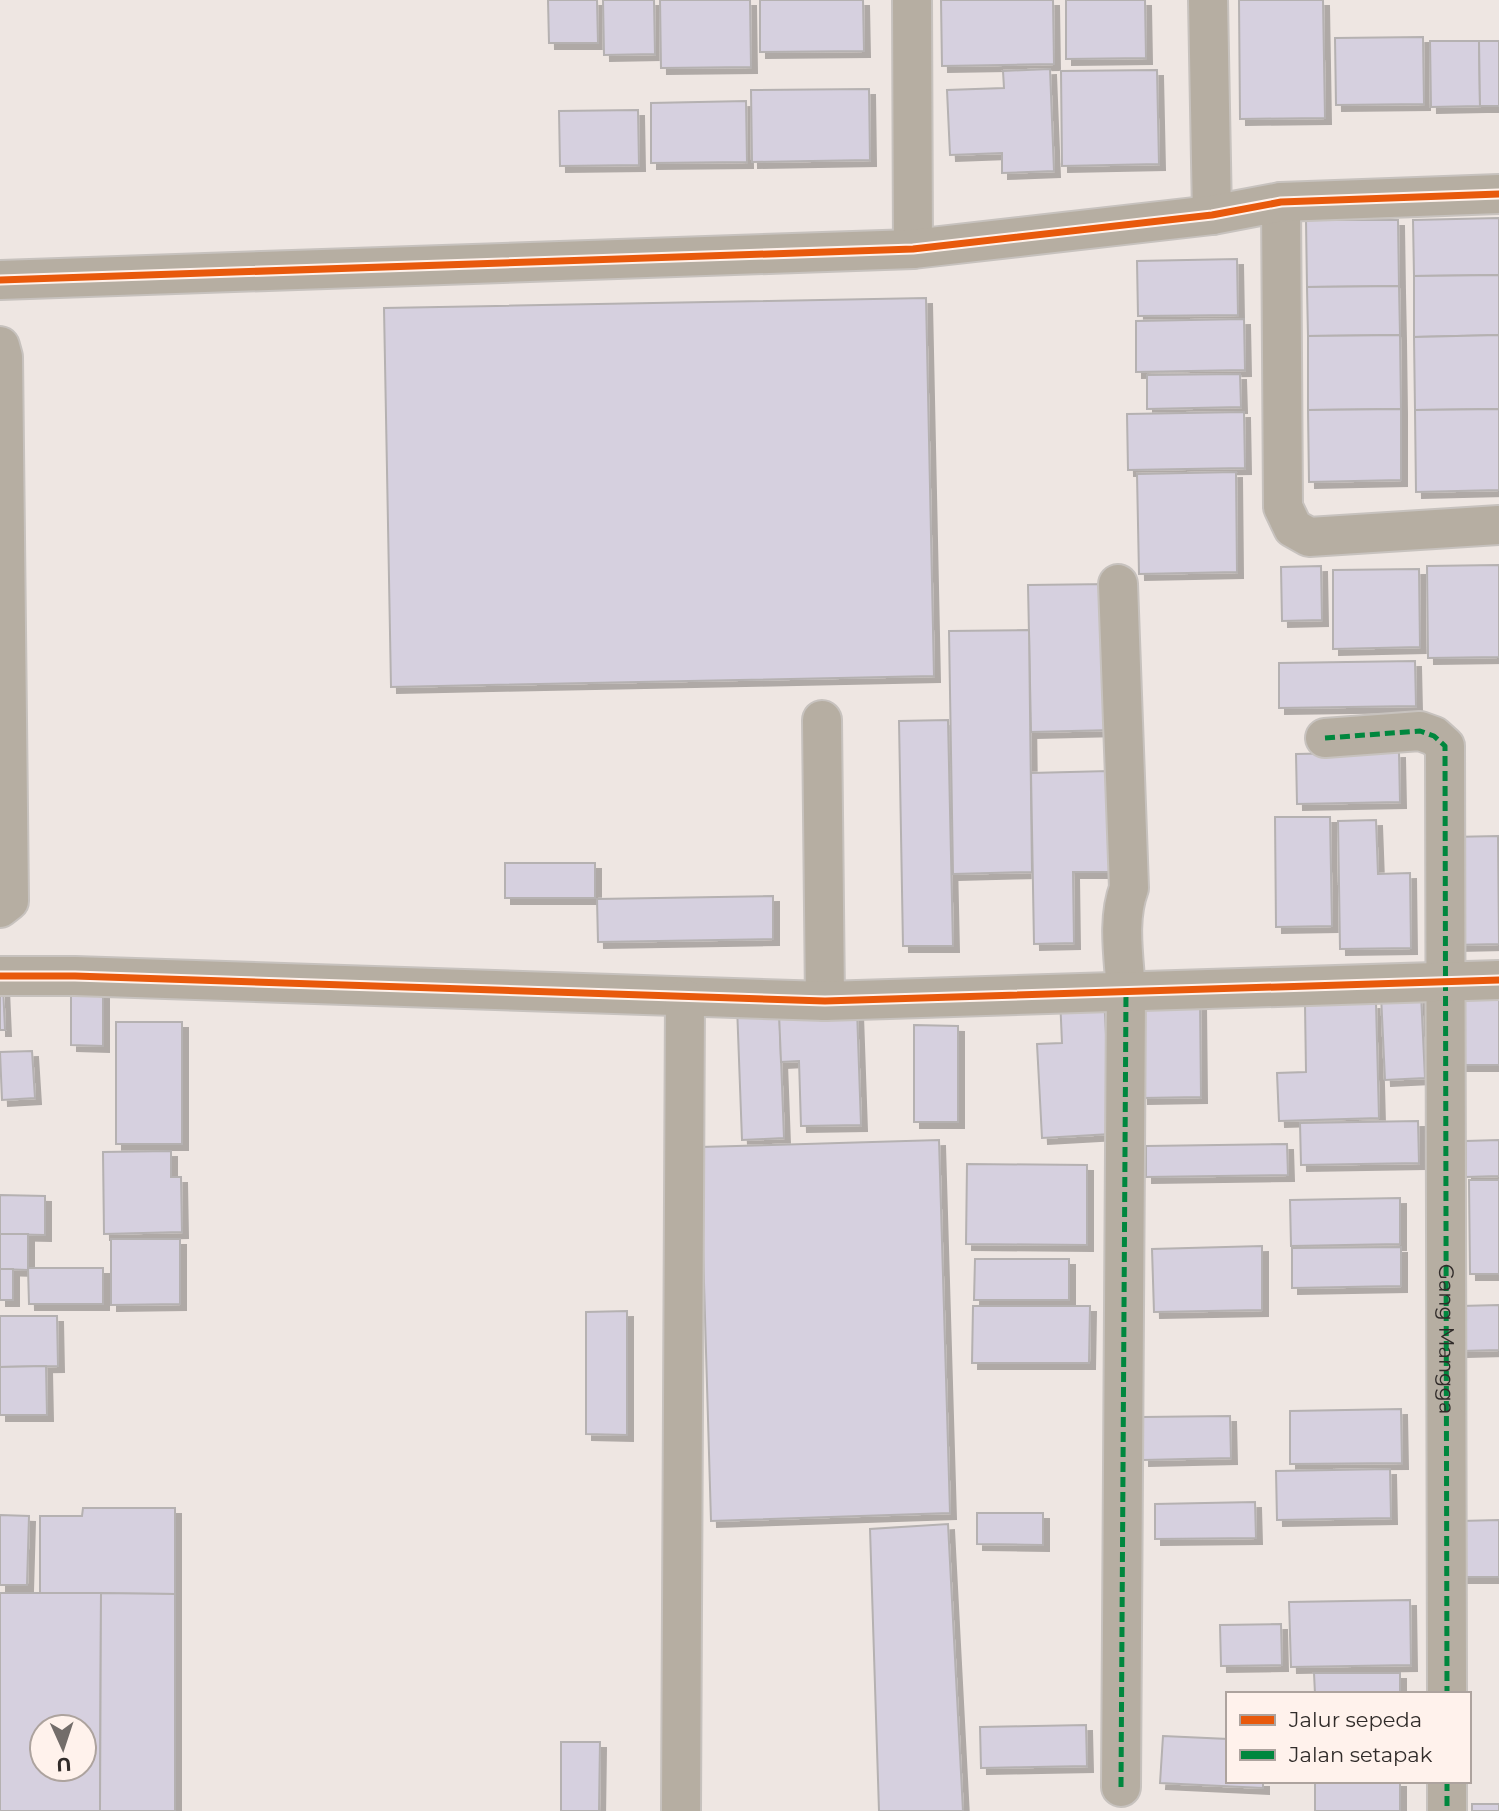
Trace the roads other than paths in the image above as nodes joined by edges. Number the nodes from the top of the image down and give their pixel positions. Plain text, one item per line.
1 (912, 0) edge
2 (1208, 0) edge
3 (1499, 194) edge
4 (1280, 202) junction
5 (1212, 215) junction
6 (913, 249) junction
7 (0, 280) edge
8 (0, 346) edge
9 (1499, 525) edge
10 (1118, 584) dead end
11 (822, 720) dead end
12 (1325, 738) dead end
13 (0, 908) edge
14 (0, 976) edge
15 (1499, 980) edge
16 (1445, 982) junction
17 (1126, 992) junction
18 (685, 999) junction
19 (825, 1001) junction
20 (1447, 1692) edge
21 (1447, 1783) edge
22 (1121, 1787) dead end
23 (681, 1811) edge
24 (1447, 1811) edge

1 - 6 street
2 - 5 street
3 - 4 street
4 - 5 street
4 - 9 street
5 - 6 street
6 - 7 street
8 - 13 street
10 - 17 street
11 - 19 street
12 - 16 street, Gang Mangga
14 - 18 street
15 - 16 street
16 - 17 street
16 - 20 street, Gang Mangga
17 - 19 street
17 - 22 street
18 - 19 street
18 - 23 street
21 - 24 street

